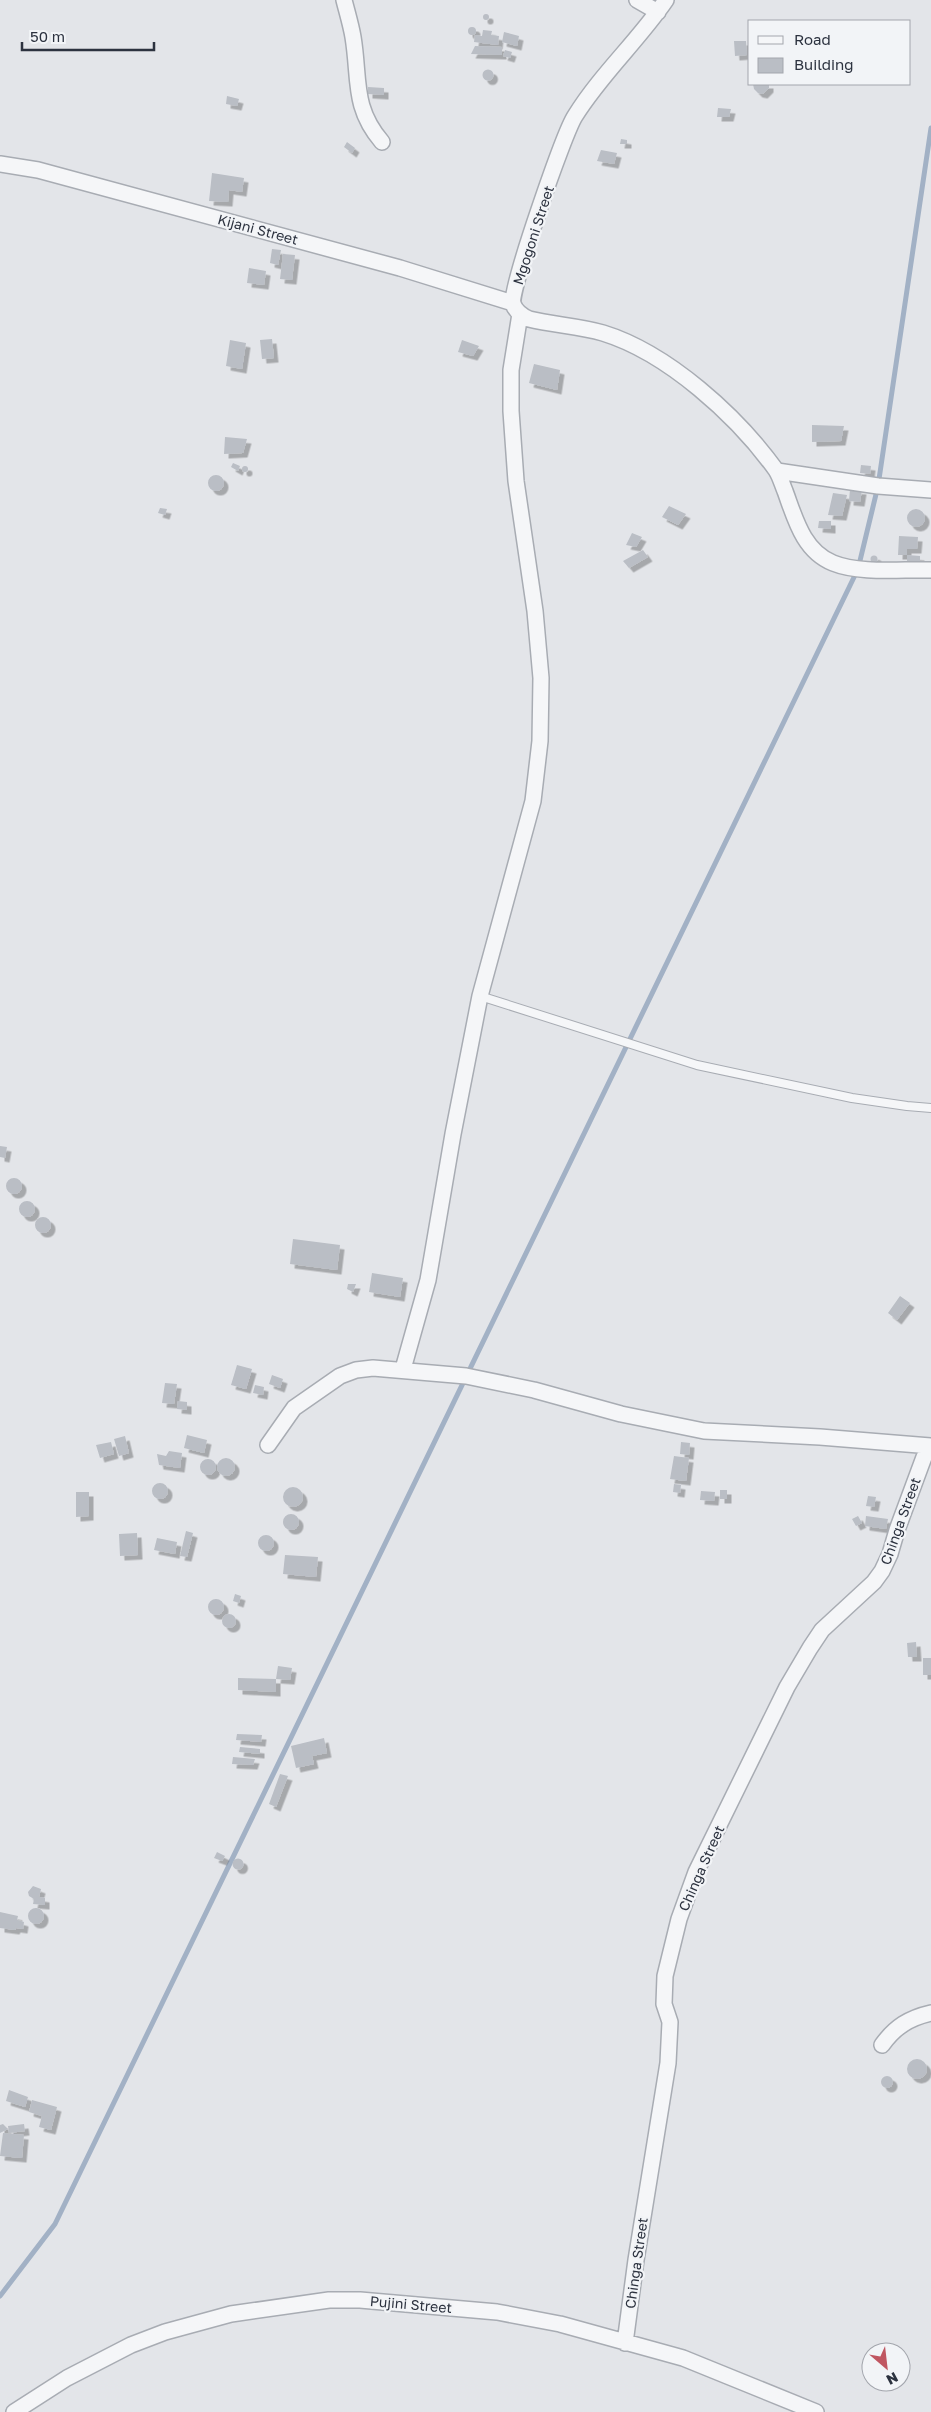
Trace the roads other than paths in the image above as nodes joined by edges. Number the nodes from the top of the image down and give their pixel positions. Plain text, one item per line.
1 (344, 0) edge
2 (637, 0) edge
3 (662, 6) edge
4 (382, 142) dead end
5 (0, 164) edge
6 (516, 309) junction
7 (777, 471) junction
8 (931, 490) edge
9 (931, 570) edge
10 (480, 996) junction
11 (931, 1108) edge
12 (403, 1369) junction
13 (268, 1445) dead end
14 (931, 1447) edge
15 (931, 2013) edge
16 (882, 2046) dead end
17 (625, 2343) junction
18 (14, 2412) edge
19 (816, 2412) edge

1 - 4 street
2 - 3 street
3 - 6 street, Mgogoni Street
5 - 6 street, Kijani Street
6 - 7 street
6 - 10 street, Mgogoni Street
7 - 8 street
7 - 9 street
10 - 11 lane
10 - 12 street, Mgogoni Street
12 - 13 street
12 - 14 street
14 - 17 street, Chinga Street
15 - 16 street
17 - 18 street, Pujini Street
17 - 19 street, Pujini Street

